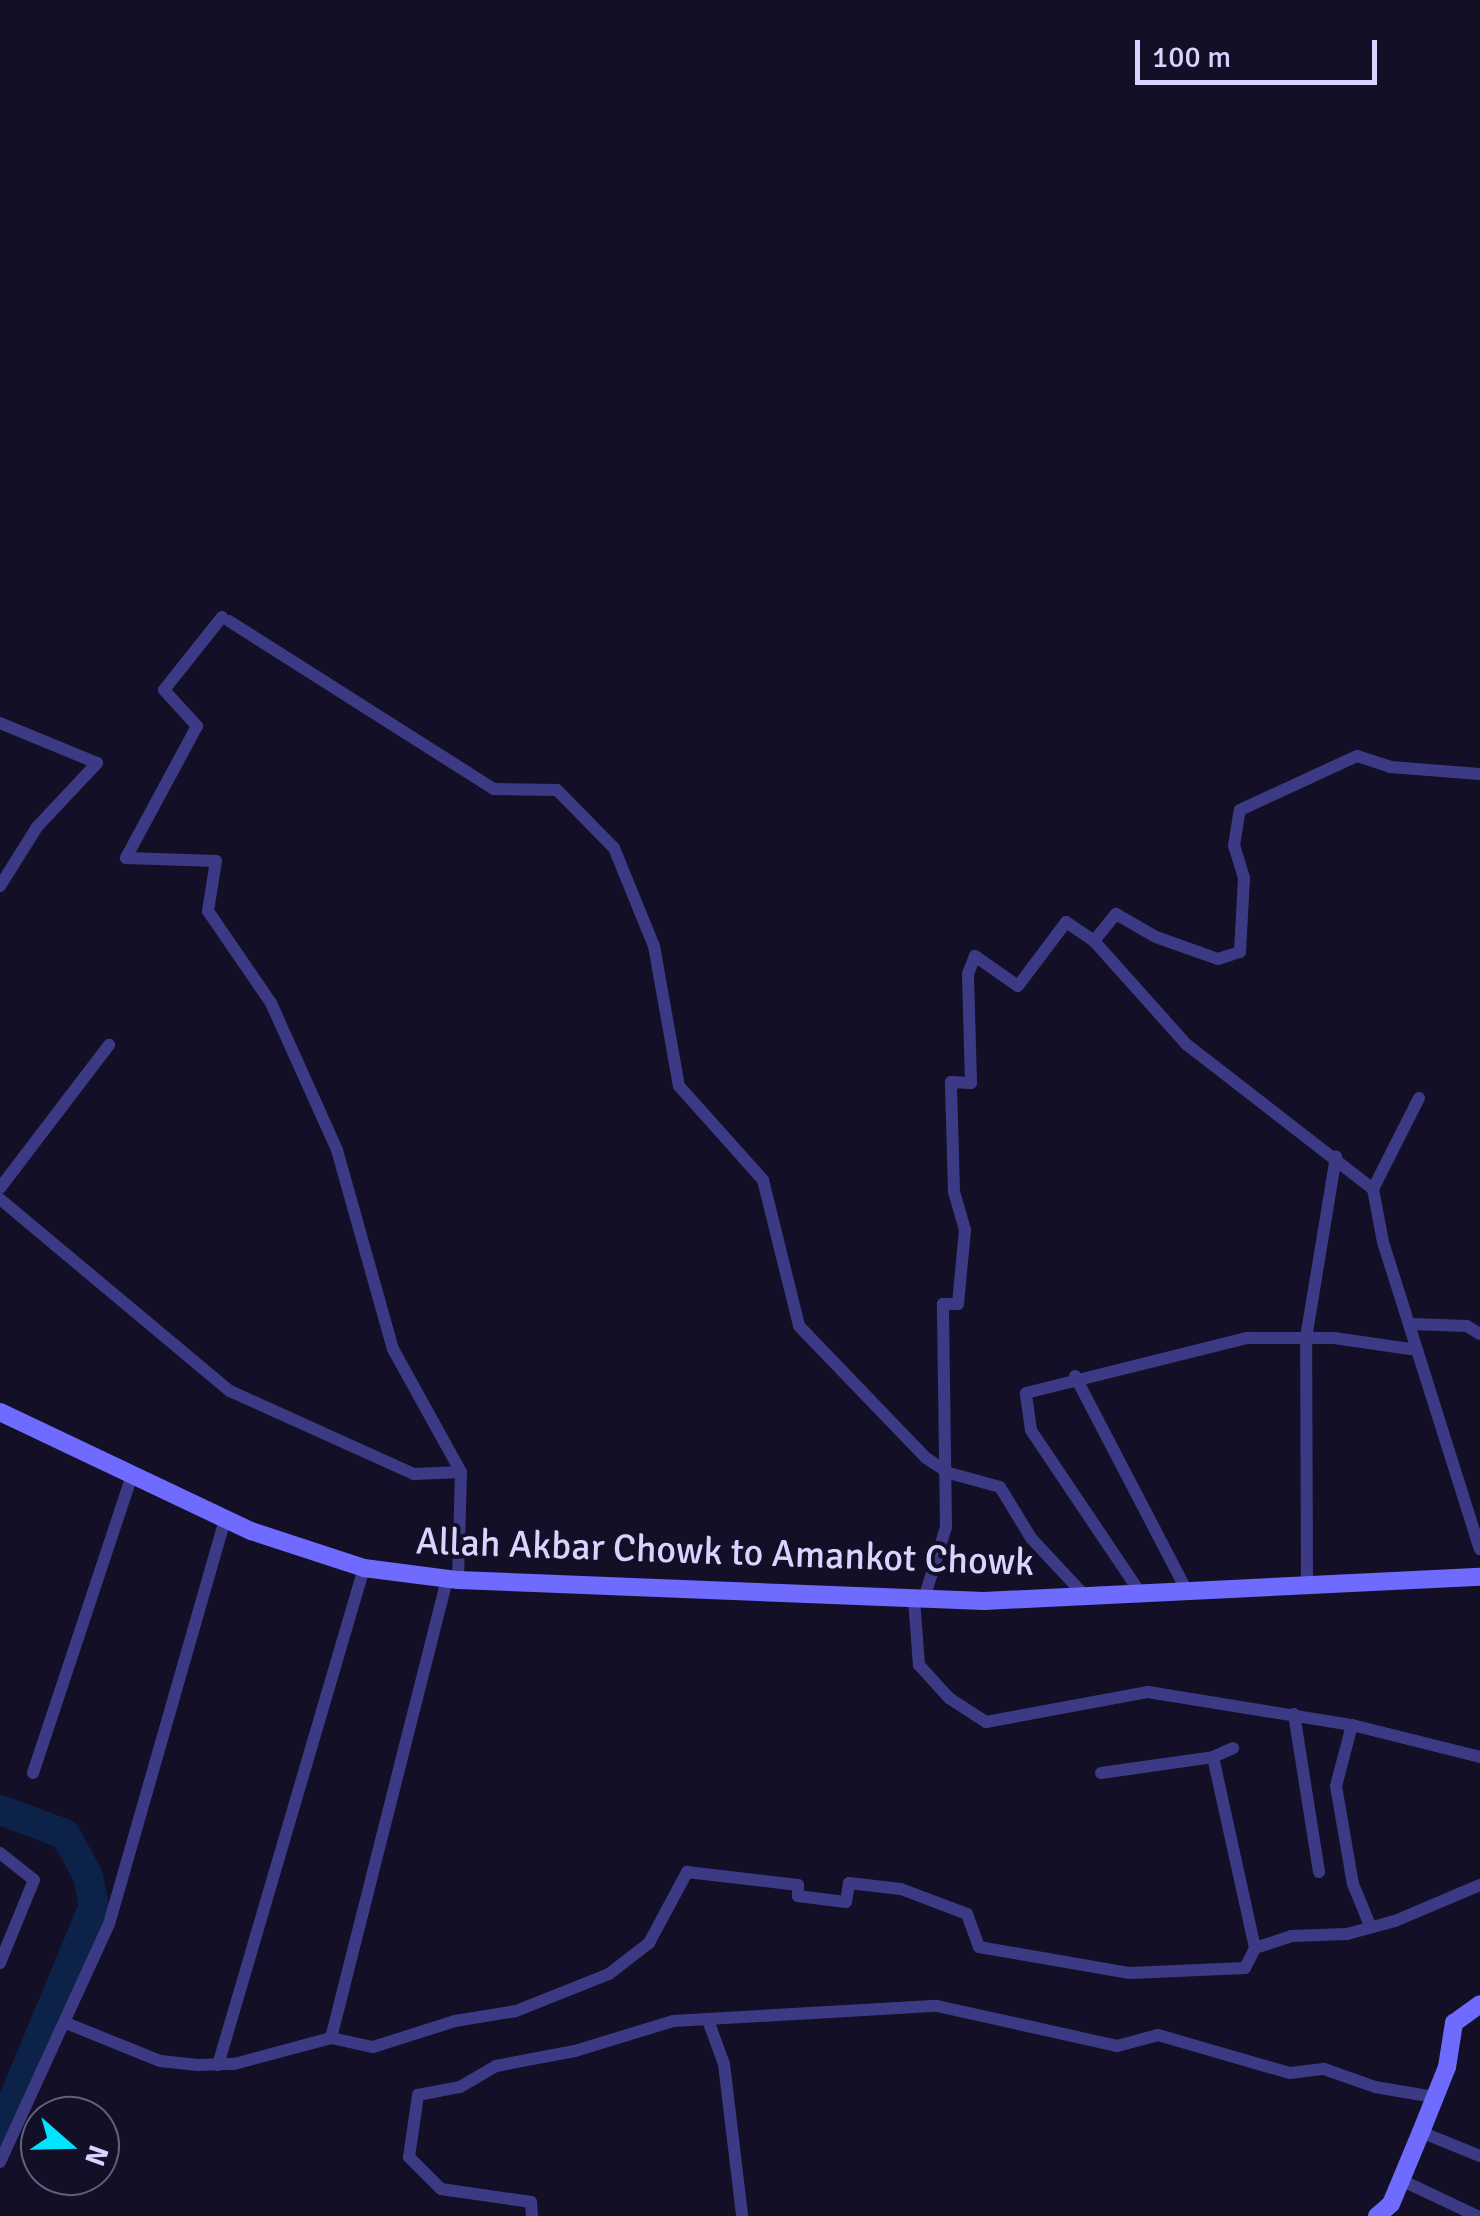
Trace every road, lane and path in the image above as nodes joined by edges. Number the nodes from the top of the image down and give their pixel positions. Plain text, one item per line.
1 (0, 723) edge
2 (1480, 774) edge
3 (0, 886) edge
4 (1094, 941) junction
5 (108, 1046) dead end
6 (1419, 1098) dead end
7 (1336, 1156) junction
8 (0, 1188) edge
9 (1373, 1189) junction
10 (0, 1200) edge
11 (1411, 1324) junction
12 (1480, 1334) edge
13 (1306, 1338) junction
14 (1417, 1350) junction
15 (1075, 1376) junction
16 (0, 1412) edge
17 (461, 1472) junction
18 (949, 1473) junction
19 (132, 1478) junction
20 (225, 1520) junction
21 (1480, 1549) edge
22 (364, 1568) junction
23 (1480, 1578) edge
24 (452, 1579) junction
25 (1307, 1586) junction
26 (1186, 1591) junction
27 (1141, 1594) junction
28 (1085, 1596) junction
29 (919, 1599) junction
30 (1294, 1714) junction
31 (1352, 1725) junction
32 (1234, 1748) dead end
33 (1213, 1757) junction
34 (1480, 1757) edge
35 (33, 1773) dead end
36 (1100, 1774) dead end
37 (0, 1853) edge
38 (1319, 1872) dead end
39 (1480, 1885) edge
40 (1370, 1923) junction
41 (1255, 1948) junction
42 (0, 1963) edge
43 (1480, 2004) edge
44 (66, 2023) junction
45 (709, 2023) junction
46 (331, 2038) junction
47 (218, 2065) junction
48 (1434, 2097) junction
49 (1421, 2132) junction
50 (1480, 2156) edge
51 (0, 2162) edge
52 (1401, 2180) junction
53 (532, 2216) edge
54 (742, 2216) edge
55 (1376, 2216) edge
56 (1477, 2216) edge

1 - 3 street
2 - 4 street
4 - 7 street
4 - 18 street
5 - 8 street
6 - 9 street
7 - 9 street
7 - 13 street
9 - 11 street
10 - 17 street
11 - 12 street
11 - 14 street
13 - 14 street
13 - 15 street
13 - 25 street
14 - 21 street
15 - 26 street
15 - 27 street
16 - 19 main road, Allah Akbar Chowk to Amankot Chowk
17 - 18 street
17 - 24 street
18 - 28 street
18 - 29 street
19 - 20 main road, Allah Akbar Chowk to Amankot Chowk
19 - 35 street
20 - 22 main road, Allah Akbar Chowk to Amankot Chowk
20 - 44 street
22 - 24 main road, Allah Akbar Chowk to Amankot Chowk
22 - 47 street
23 - 25 main road, Allah Akbar Chowk to Amankot Chowk
24 - 29 main road, Allah Akbar Chowk to Amankot Chowk
24 - 46 street
25 - 26 main road, Allah Akbar Chowk to Amankot Chowk
26 - 27 main road, Allah Akbar Chowk to Amankot Chowk
27 - 28 main road, Allah Akbar Chowk to Amankot Chowk
28 - 29 main road, Allah Akbar Chowk to Amankot Chowk
29 - 30 street
30 - 31 street
30 - 38 street
31 - 34 street
31 - 40 street
32 - 33 street
33 - 36 street
33 - 41 street
37 - 42 street
39 - 40 street
40 - 41 street
41 - 46 street
43 - 48 main road
44 - 47 street
44 - 51 street
45 - 48 street
45 - 53 street
45 - 54 street
46 - 47 street
48 - 49 main road
49 - 50 street
49 - 52 main road
52 - 55 main road
52 - 56 street

